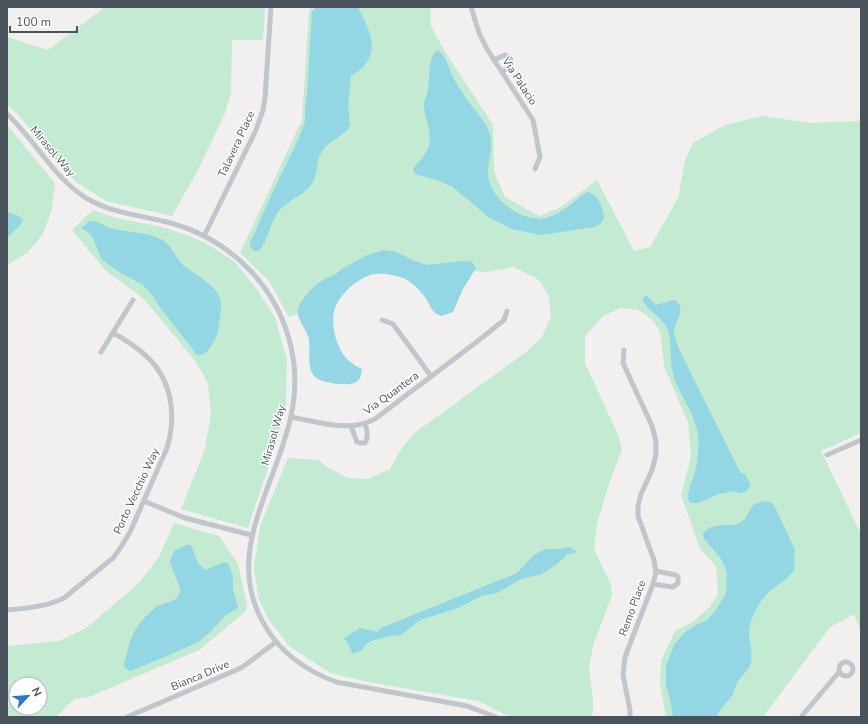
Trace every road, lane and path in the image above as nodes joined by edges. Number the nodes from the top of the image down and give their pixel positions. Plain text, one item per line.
1 (271, 7) edge
2 (471, 7) edge
3 (494, 60) junction
4 (502, 72) junction
5 (7, 114) edge
6 (535, 169) dead end
7 (204, 236) junction
8 (133, 300) dead end
9 (507, 311) dead end
10 (382, 320) dead end
11 (113, 333) junction
12 (624, 350) dead end
13 (101, 352) dead end
14 (431, 376) junction
15 (291, 417) junction
16 (365, 424) junction
17 (351, 426) junction
18 (861, 440) edge
19 (826, 455) dead end
20 (144, 501) junction
21 (251, 535) junction
22 (656, 571) junction
23 (653, 584) junction
24 (7, 610) edge
25 (276, 642) junction
26 (839, 672) dead end
27 (127, 717) edge
28 (496, 717) edge
29 (630, 717) edge
30 (801, 717) edge

1 - 7 street, Talavera Place
2 - 3 street, Via Palacio
3 - 4 street, Via Palacio
3 - 4 street
4 - 6 street, Via Palacio
5 - 7 street, Mirasol Way
7 - 15 street, Mirasol Way
8 - 11 street
9 - 14 street, Via Quantera
10 - 14 street, Via Quantera
11 - 13 street
11 - 20 street, Porto Vecchio Way
12 - 22 street, Remo Place
14 - 16 street, Via Quantera
15 - 17 street, Via Quantera
15 - 21 street, Mirasol Way
16 - 17 street, Via Quantera
16 - 17 street
18 - 19 street
20 - 21 street
20 - 24 street, Porto Vecchio Way
21 - 25 street, Mirasol Way
22 - 23 street, Remo Place
22 - 23 street
23 - 29 street, Remo Place
25 - 27 street, Bianca Drive
25 - 28 street, Mirasol Way
26 - 30 street

